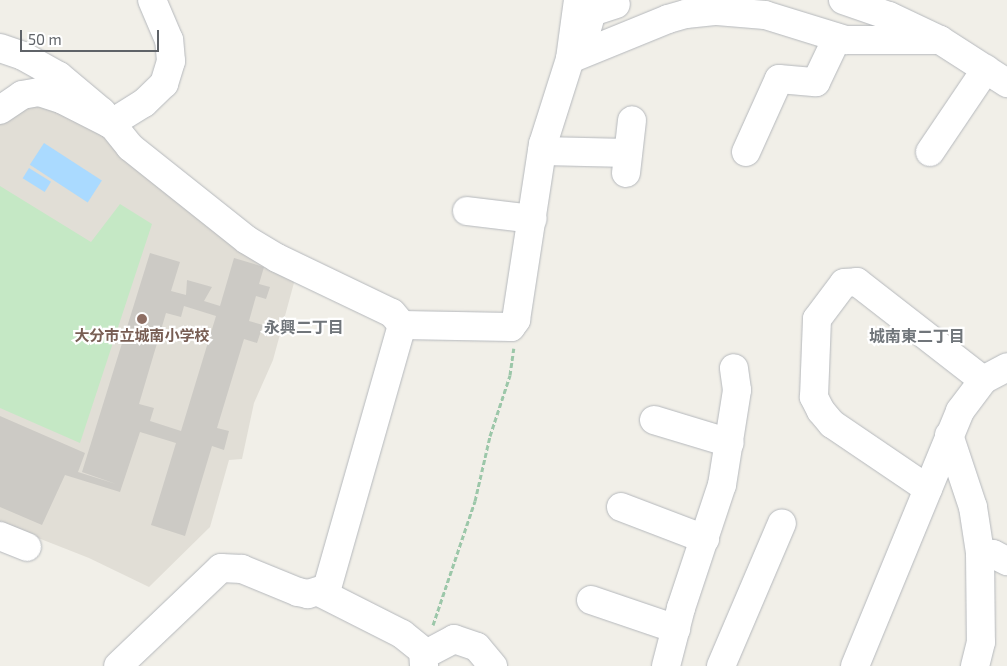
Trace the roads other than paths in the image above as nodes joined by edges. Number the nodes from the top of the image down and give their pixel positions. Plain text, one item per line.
1 (152, 0) edge
2 (578, 0) edge
3 (843, 0) edge
4 (616, 4) dead end
5 (837, 38) junction
6 (940, 40) junction
7 (0, 48) edge
8 (576, 56) junction
9 (997, 76) edge
10 (0, 110) edge
11 (632, 120) dead end
12 (110, 124) junction
13 (542, 151) junction
14 (746, 152) dead end
15 (930, 152) dead end
16 (467, 211) dead end
17 (533, 219) junction
18 (402, 325) junction
19 (1007, 367) edge
20 (734, 368) dead end
21 (983, 380) junction
22 (654, 420) dead end
23 (950, 435) junction
24 (730, 443) junction
25 (928, 489) junction
26 (621, 507) dead end
27 (782, 524) dead end
28 (0, 536) edge
29 (705, 539) junction
30 (27, 547) dead end
31 (980, 553) junction
32 (1007, 562) edge
33 (319, 592) junction
34 (591, 600) dead end
35 (676, 629) junction
36 (424, 657) edge
37 (118, 666) edge
38 (493, 666) edge
39 (666, 666) edge
40 (721, 666) edge
41 (855, 666) edge
42 (975, 666) edge

1 - 12 street
2 - 8 street
3 - 6 street
4 - 8 street
5 - 6 street
5 - 8 street
5 - 14 street
6 - 9 street
7 - 12 street
8 - 13 street
9 - 15 street
10 - 12 street
11 - 13 street
12 - 18 street
13 - 17 street
16 - 17 street
17 - 18 street
18 - 33 street
19 - 21 street
20 - 24 street
21 - 23 street
21 - 25 street
22 - 24 street
23 - 25 street
23 - 31 street
24 - 29 street
25 - 41 street
26 - 29 street
27 - 40 street
28 - 30 street
29 - 35 street
31 - 32 street
31 - 42 street
33 - 36 street
33 - 37 street
34 - 35 street
35 - 39 street
36 - 38 street

